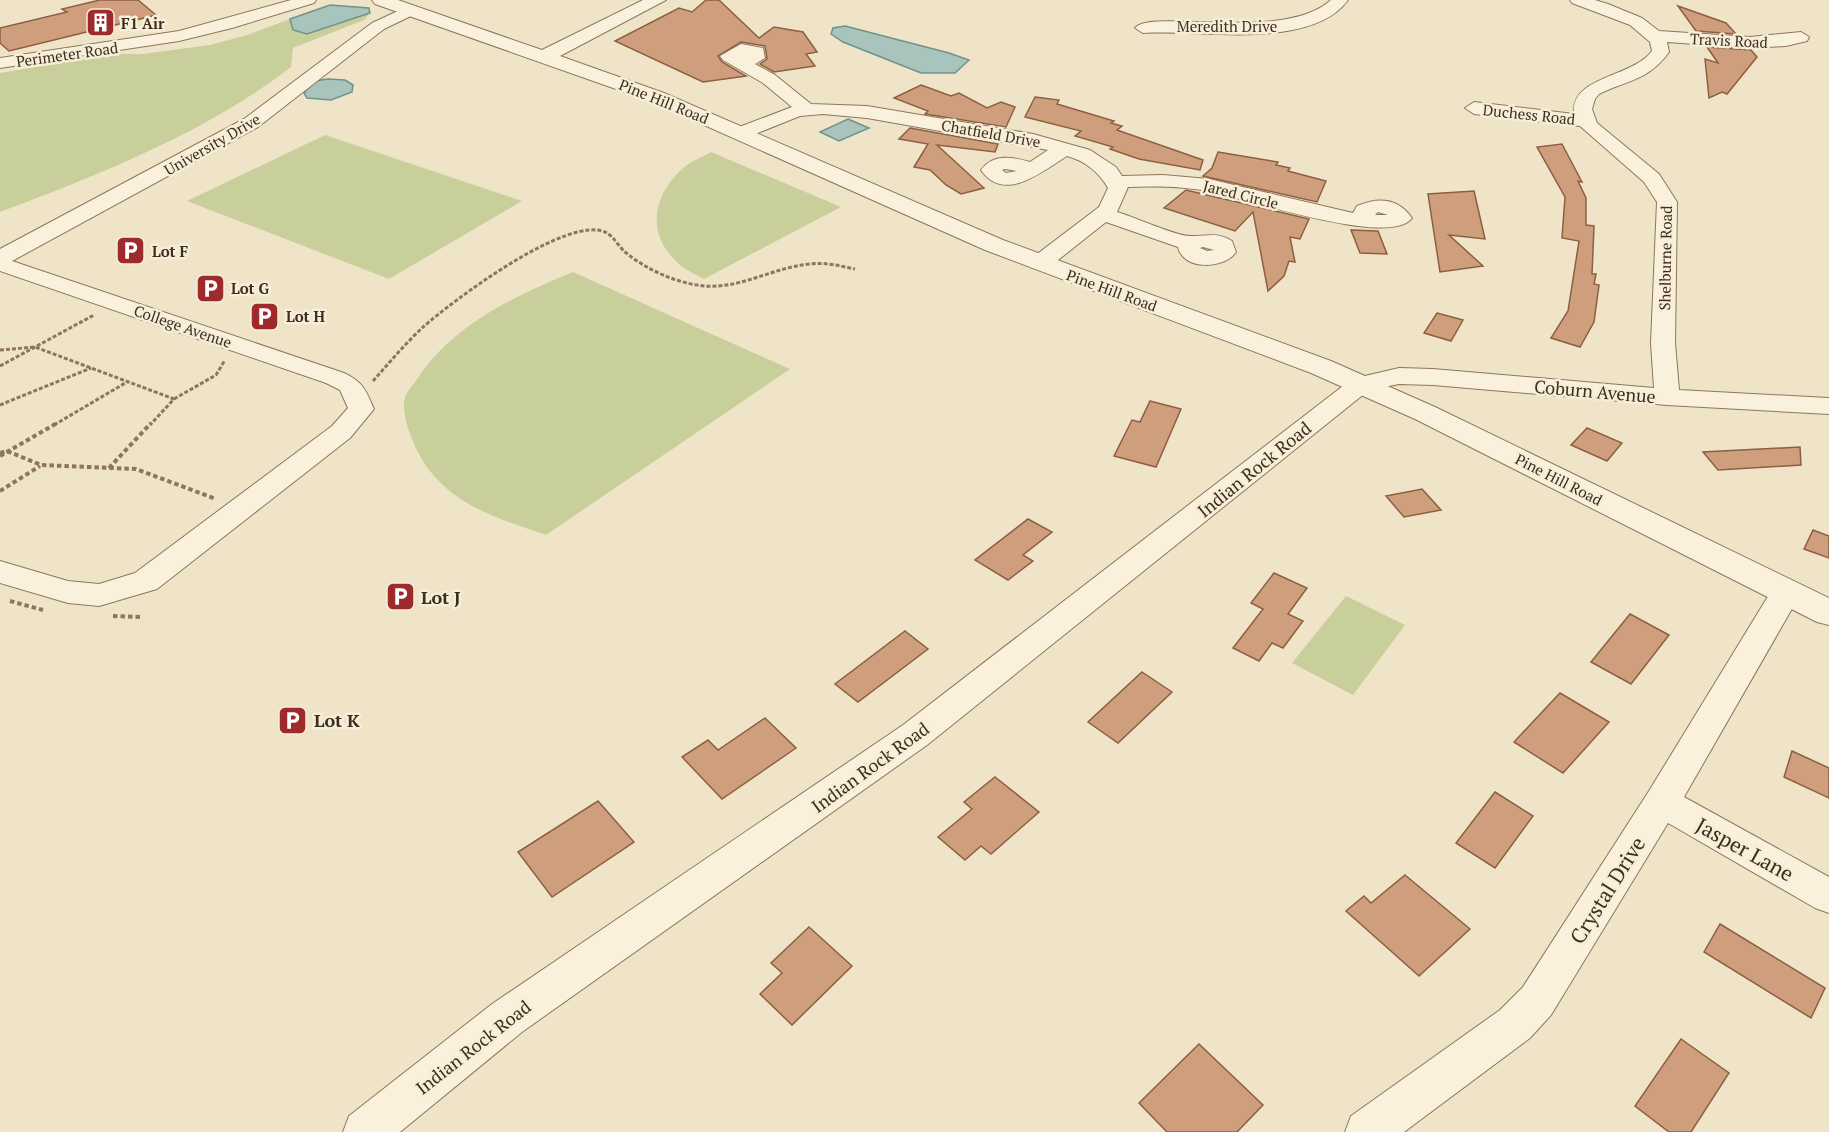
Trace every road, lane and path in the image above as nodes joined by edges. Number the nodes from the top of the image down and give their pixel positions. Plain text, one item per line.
1 (308, 0) edge
2 (381, 0) edge
3 (657, 0) edge
4 (1340, 0) edge
5 (1578, 0) edge
6 (411, 10) junction
7 (1143, 28) dead end
8 (1656, 36) junction
9 (1801, 37) dead end
10 (546, 56) junction
11 (0, 63) edge
12 (741, 64) dead end
13 (1474, 108) dead end
14 (806, 109) junction
15 (1585, 121) junction
16 (741, 133) junction
17 (1065, 148) junction
18 (1032, 169) dead end
19 (1117, 182) junction
20 (1103, 214) junction
21 (1364, 219) dead end
22 (1190, 244) dead end
23 (0, 258) edge
24 (1040, 263) junction
25 (0, 264) edge
26 (855, 269) dead end
27 (115, 303) junction
28 (241, 346) junction
29 (35, 347) junction
30 (0, 350) edge
31 (0, 366) edge
32 (92, 367) junction
33 (128, 381) junction
34 (1361, 384) junction
35 (1667, 397) junction
36 (358, 398) junction
37 (174, 399) junction
38 (0, 405) edge
39 (1829, 406) edge
40 (7, 451) junction
41 (0, 454) edge
42 (40, 465) junction
43 (110, 468) junction
44 (0, 491) edge
45 (242, 509) junction
46 (0, 572) edge
47 (1786, 593) junction
48 (1829, 613) edge
49 (1662, 802) junction
50 (1829, 896) edge
51 (365, 1132) edge
52 (1367, 1132) edge

1 - 11 street, Perimeter Road
2 - 6 street, Pine Hill Road
3 - 10 street
4 - 7 street, Meredith Drive
5 - 8 street
6 - 10 street, Pine Hill Road
6 - 23 street, University Drive
8 - 9 street, Travis Road
8 - 15 street
10 - 16 street, Pine Hill Road
12 - 14 street
13 - 15 street, Duchess Road
14 - 16 street, Chatfield Drive
14 - 17 street, Chatfield Drive
15 - 35 street, Shelburne Road
16 - 24 street, Pine Hill Road
17 - 18 street
17 - 19 street, Chatfield Drive
19 - 20 street
19 - 21 street, Jared Circle
20 - 22 street
20 - 24 street
24 - 34 street, Pine Hill Road
25 - 27 street, College Avenue
26 - 36 path
27 - 28 street, College Avenue
27 - 29 path
28 - 36 street, College Avenue
28 - 37 path
29 - 30 path
29 - 31 path
29 - 32 path
32 - 33 path
32 - 38 path
33 - 37 path
33 - 40 path
34 - 35 street, Coburn Avenue
34 - 47 street, Pine Hill Road
34 - 51 street, Indian Rock Road
35 - 39 street, Coburn Avenue
36 - 45 street
37 - 43 path
40 - 41 path
40 - 42 path
42 - 43 path
42 - 44 path
43 - 45 path
45 - 46 street
47 - 48 street, Pine Hill Road
47 - 49 street, Crystal Drive
49 - 50 street, Jasper Lane
49 - 52 street, Crystal Drive

